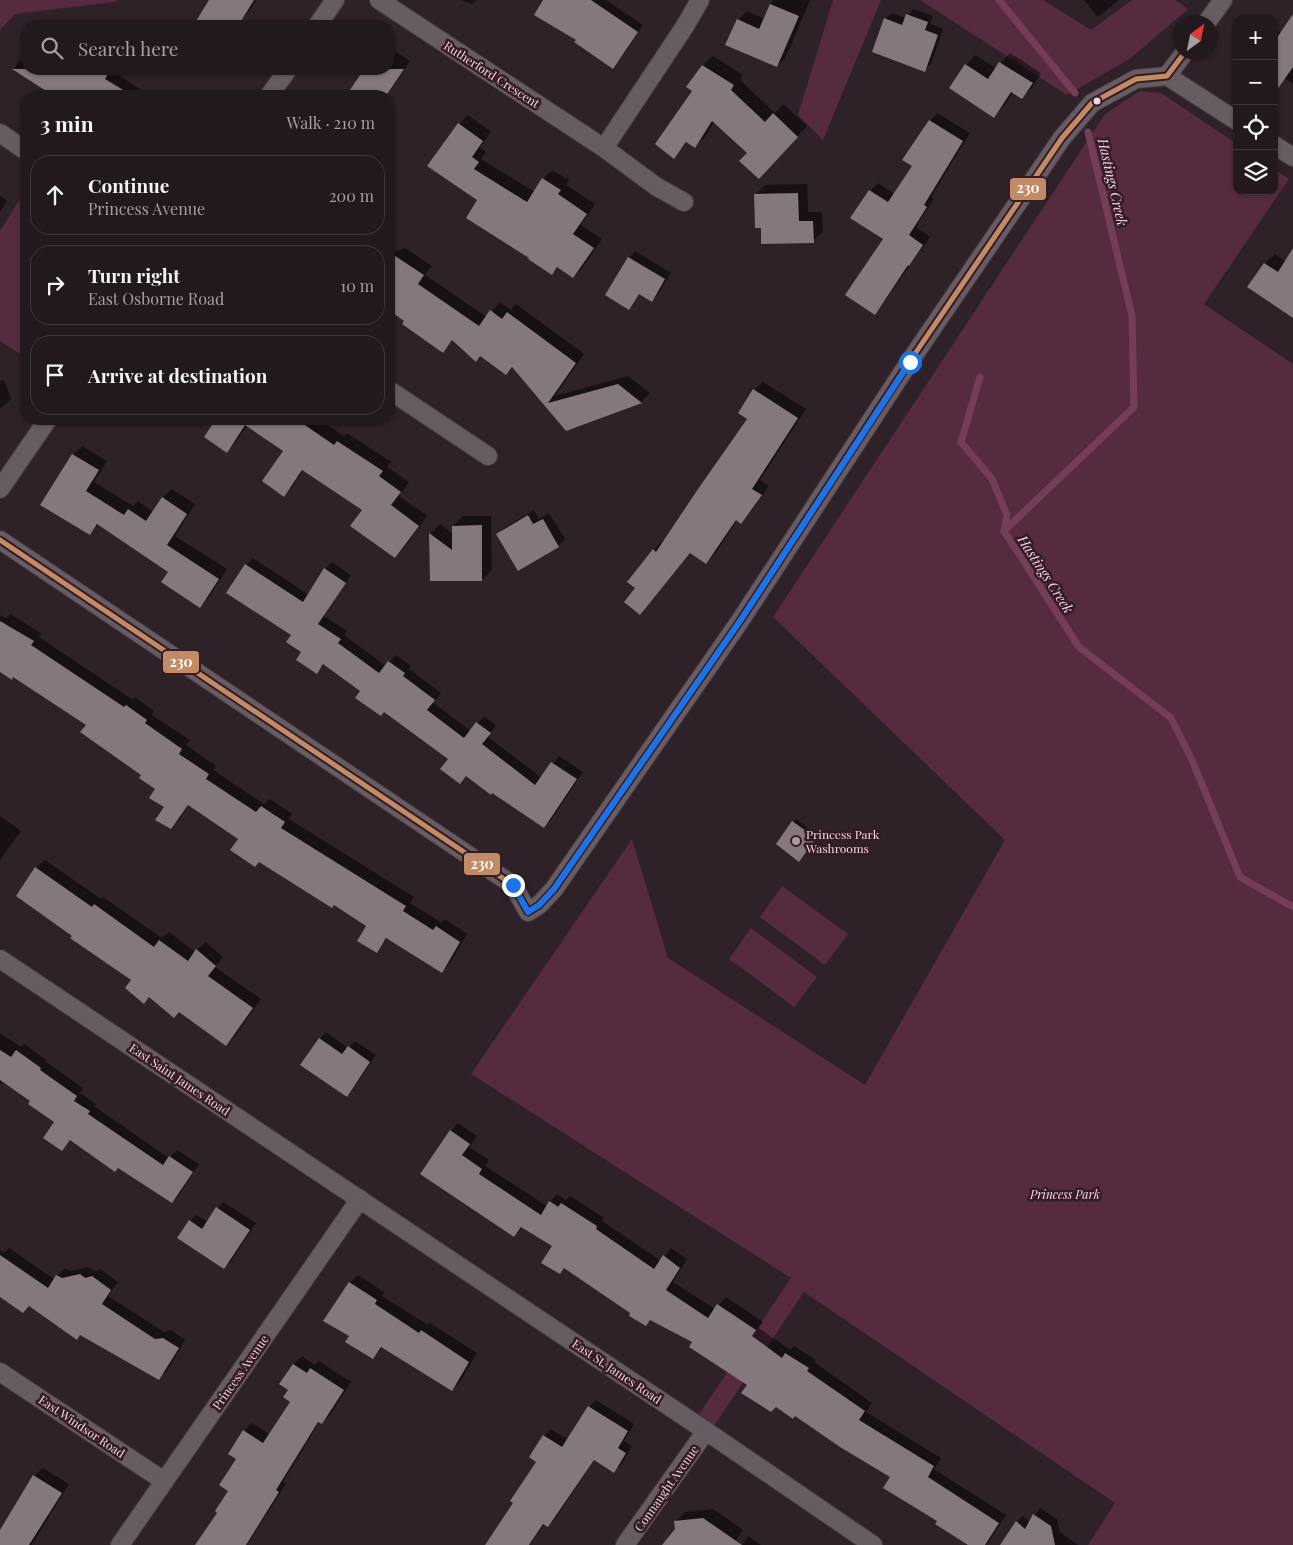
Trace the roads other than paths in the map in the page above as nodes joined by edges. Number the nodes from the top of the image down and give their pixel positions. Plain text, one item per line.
1 (335, 0) edge
2 (379, 0) edge
3 (700, 0) edge
4 (1224, 0) edge
5 (1212, 15) edge
6 (321, 20) edge
7 (1178, 60) edge
8 (284, 75) edge
9 (1167, 76) junction
10 (273, 90) edge
11 (1233, 118) edge
12 (0, 133) edge
13 (20, 146) edge
14 (604, 148) junction
15 (1278, 148) edge
16 (1293, 158) edge
17 (684, 202) dead end
18 (395, 394) edge
19 (44, 425) edge
20 (488, 456) dead end
21 (0, 489) edge
22 (0, 540) edge
23 (0, 959) edge
24 (360, 1199) junction
25 (0, 1372) edge
26 (706, 1431) junction
27 (164, 1481) junction
28 (120, 1545) edge
29 (625, 1545) edge
30 (873, 1545) edge

1 - 6 street
2 - 14 street, Rutherford Crescent
3 - 14 street
4 - 5 street
7 - 9 street
8 - 10 street
9 - 11 street
9 - 22 street
12 - 13 street
14 - 17 street, Rutherford Crescent
15 - 16 street
18 - 20 street
19 - 21 street
23 - 24 street, East Saint James Road
24 - 26 street, East St. James Road
24 - 27 street, Princess Avenue
25 - 27 street, East Windsor Road
26 - 29 street, Connaught Avenue
26 - 30 street, East St. James Road
27 - 28 street, Princess Avenue

